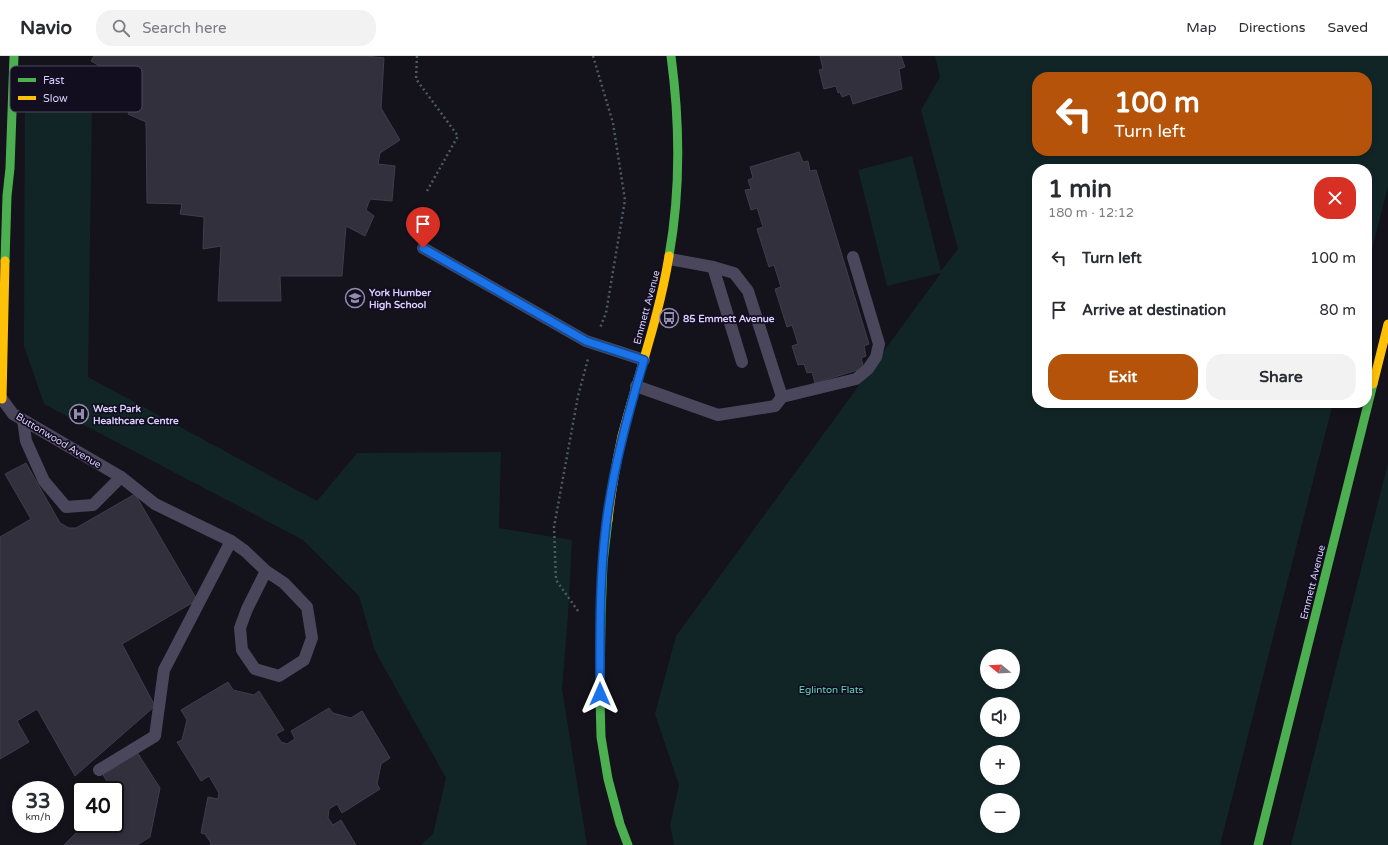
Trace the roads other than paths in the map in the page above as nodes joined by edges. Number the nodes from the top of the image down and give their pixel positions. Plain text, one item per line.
1 (14, 56) edge
2 (671, 56) edge
3 (13, 66) edge
4 (10, 106) edge
5 (5, 168) edge
6 (423, 248) dead end
7 (853, 257) dead end
8 (670, 259) junction
9 (712, 267) junction
10 (1388, 324) edge
11 (644, 360) junction
12 (742, 362) dead end
13 (636, 386) junction
14 (1372, 388) edge
15 (782, 396) junction
16 (2, 399) joint
17 (1367, 408) edge
18 (23, 420) junction
19 (121, 477) junction
20 (231, 541) junction
21 (266, 572) junction
22 (99, 770) dead end
23 (628, 845) edge
24 (1258, 845) edge

1 - 3 street, Buttonwood Avenue
2 - 8 street, Emmett Avenue
4 - 5 street, Buttonwood Avenue
5 - 16 street, Buttonwood Avenue
6 - 11 lane
7 - 15 lane
8 - 9 lane
8 - 11 street, Emmett Avenue
9 - 12 lane
9 - 15 lane
10 - 14 street, Emmett Avenue
11 - 13 street, Emmett Avenue
13 - 15 lane
13 - 23 street, Emmett Avenue
16 - 18 lane, Buttonwood Avenue
17 - 24 street, Emmett Avenue
18 - 19 lane, Buttonwood Avenue
18 - 19 lane
19 - 20 lane, Buttonwood Avenue
20 - 21 lane, Buttonwood Avenue
20 - 22 lane
21 - 21 lane, Buttonwood Avenue

